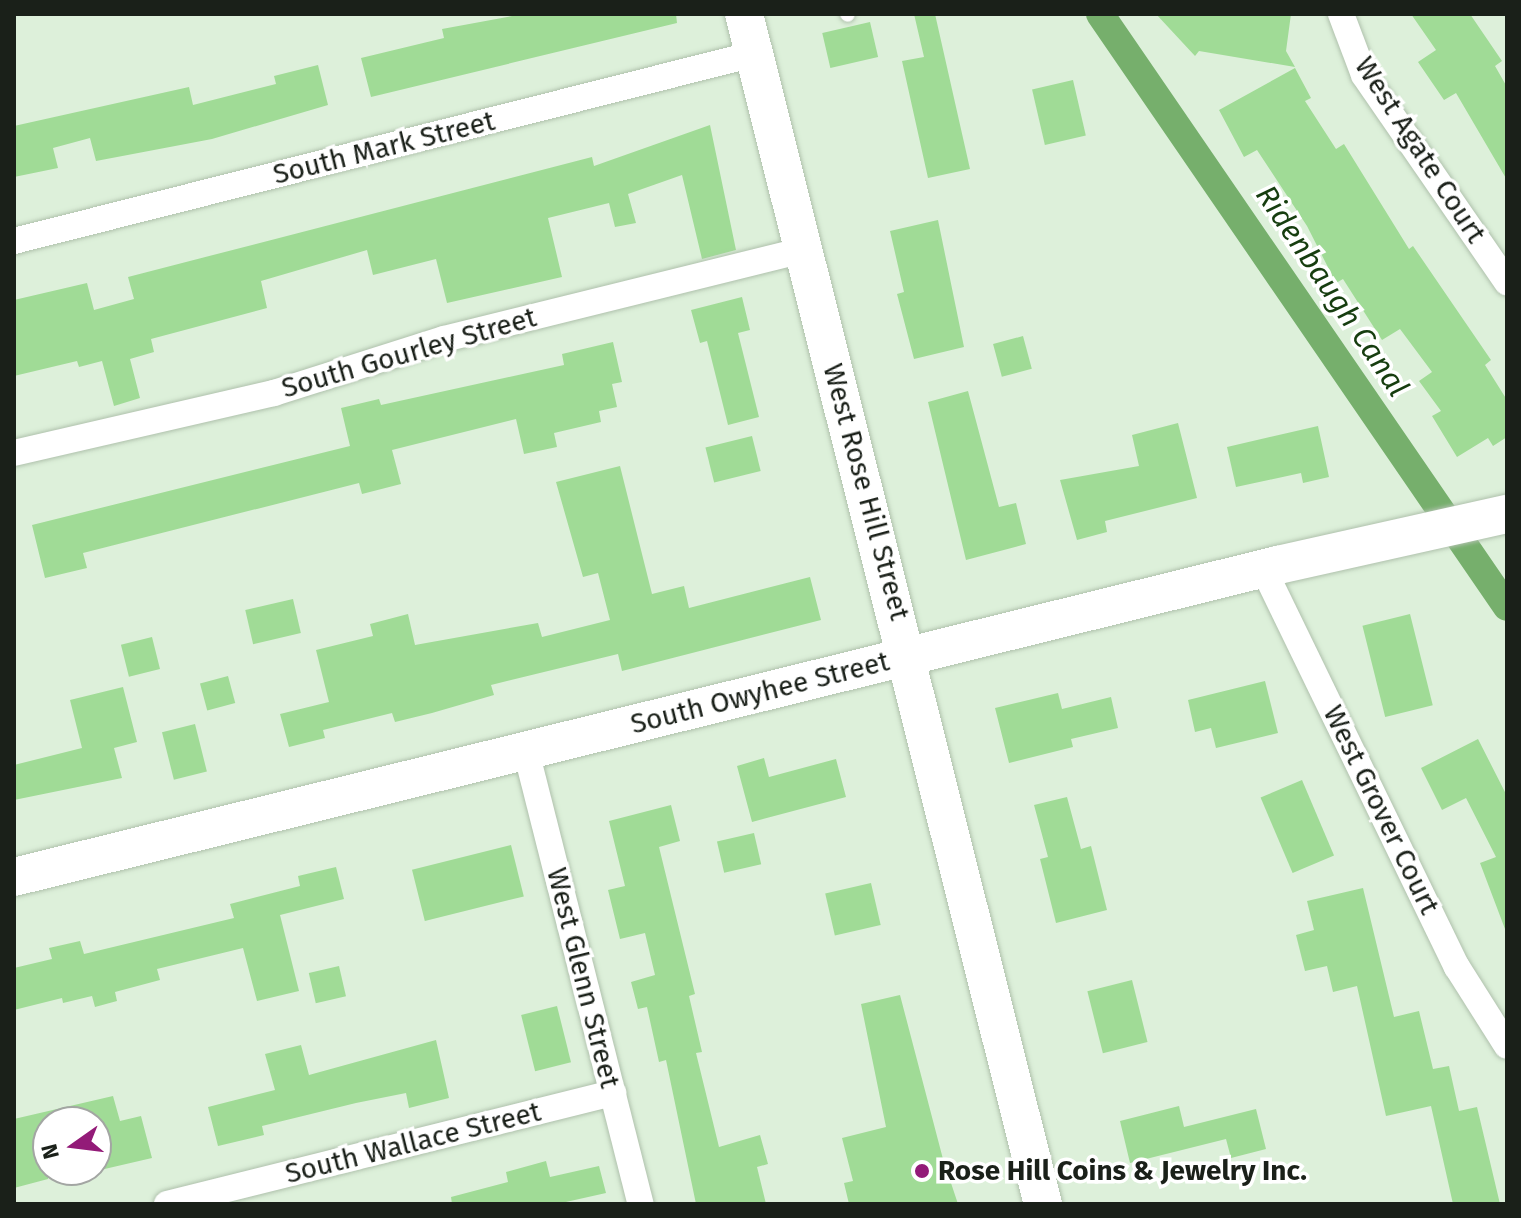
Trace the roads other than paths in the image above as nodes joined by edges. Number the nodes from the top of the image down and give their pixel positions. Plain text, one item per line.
1 (744, 14) edge
2 (1341, 14) edge
3 (754, 54) junction
4 (14, 241) edge
5 (804, 250) junction
6 (1507, 282) edge
7 (14, 453) edge
8 (1492, 518) edge
9 (1263, 568) junction
10 (909, 656) junction
11 (526, 751) junction
12 (14, 877) edge
13 (1507, 1046) edge
14 (613, 1093) junction
15 (167, 1204) edge
16 (641, 1204) edge
17 (1043, 1204) edge

1 - 3 street, West Rose Hill Street
2 - 6 street, West Agate Court
3 - 4 street, South Mark Street
3 - 5 street, West Rose Hill Street
5 - 7 street, South Gourley Street
5 - 10 street, West Rose Hill Street
8 - 9 street, South Owyhee Street
9 - 10 street, South Owyhee Street
9 - 13 street, West Grover Court
10 - 11 street, South Owyhee Street
10 - 17 street, West Rose Hill Street
11 - 12 street, South Owyhee Street
11 - 14 street, West Glenn Street
14 - 15 street, South Wallace Street
14 - 16 street, West Glenn Street

